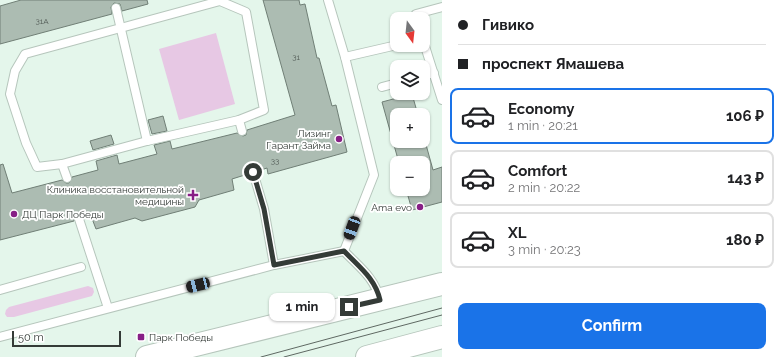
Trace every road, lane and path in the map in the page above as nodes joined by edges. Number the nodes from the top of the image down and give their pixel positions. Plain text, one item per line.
1 (328, 0) edge
2 (442, 7) edge
3 (116, 8) dead end
4 (423, 12) edge
5 (120, 28) junction
6 (390, 47) edge
7 (428, 52) edge
8 (345, 57) junction
9 (437, 76) edge
10 (390, 85) edge
11 (382, 87) dead end
12 (442, 100) edge
13 (239, 120) junction
14 (242, 131) dead end
15 (147, 141) junction
16 (62, 164) junction
17 (253, 172) dead end
18 (67, 178) dead end
19 (79, 219) dead end
20 (344, 251) junction
21 (274, 265) junction
22 (81, 267) dead end
23 (442, 284) edge
24 (0, 290) edge
25 (380, 300) junction
26 (108, 308) junction
27 (0, 337) edge
28 (442, 337) edge
29 (147, 357) edge
30 (367, 357) edge

1 - 8 lane
2 - 4 lane
3 - 5 lane
5 - 13 lane
5 - 15 lane
5 - 16 lane
6 - 8 lane
7 - 9 lane
8 - 20 lane
9 - 12 lane
10 - 11 lane
13 - 14 lane
13 - 15 lane
15 - 16 lane
16 - 18 lane
17 - 21 lane
19 - 26 lane
20 - 21 lane
20 - 25 lane
21 - 26 lane
22 - 24 lane
23 - 25 main road
25 - 29 main road
26 - 27 lane
28 - 30 main road

